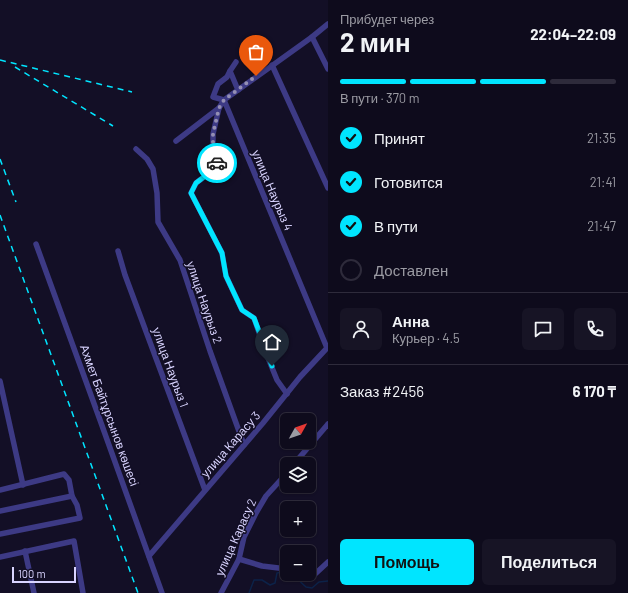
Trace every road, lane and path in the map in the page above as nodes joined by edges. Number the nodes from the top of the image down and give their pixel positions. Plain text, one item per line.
1 (328, 24) edge
2 (312, 37) junction
3 (236, 62) dead end
4 (272, 65) junction
5 (328, 69) edge
6 (230, 71) junction
7 (238, 90) junction
8 (224, 100) junction
9 (219, 108) junction
10 (176, 141) dead end
11 (136, 149) dead end
12 (328, 188) edge
13 (36, 244) dead end
14 (118, 251) dead end
15 (328, 347) edge
16 (0, 381) edge
17 (287, 394) junction
18 (328, 424) edge
19 (244, 445) junction
20 (300, 457) edge
21 (280, 481) edge
22 (23, 485) junction
23 (0, 490) edge
24 (205, 490) junction
25 (72, 496) junction
26 (0, 511) edge
27 (0, 534) edge
28 (25, 551) junction
29 (0, 556) edge
30 (149, 556) junction
31 (240, 558) junction
32 (328, 562) edge
33 (280, 568) edge
34 (316, 573) edge
35 (34, 593) edge
36 (83, 593) edge
37 (162, 593) edge
38 (221, 593) edge

1 - 2 street
2 - 4 street
2 - 5 street
3 - 6 street
4 - 7 street
4 - 12 street
6 - 7 street
6 - 8 street
7 - 8 street
8 - 9 street
8 - 15 street, улица Наурыз 4
9 - 10 street
9 - 17 street
11 - 19 street, улица Наурыз 2
13 - 30 street, Ахмет Байтұрсынов көшесі
14 - 24 street, улица Наурыз 1
15 - 17 street, улица Карасу 3
16 - 22 street
17 - 19 street, улица Карасу 3
18 - 20 street
19 - 24 street, улица Карасу 3
21 - 31 street, улица Карасу 2
22 - 23 street
22 - 25 street
24 - 30 street, улица Карасу 3
25 - 26 street
25 - 27 street
28 - 29 street
28 - 35 street
28 - 36 street
30 - 37 street, Ахмет Байтұрсынов көшесі
31 - 33 street
31 - 38 street, улица Карасу 2
32 - 34 street

